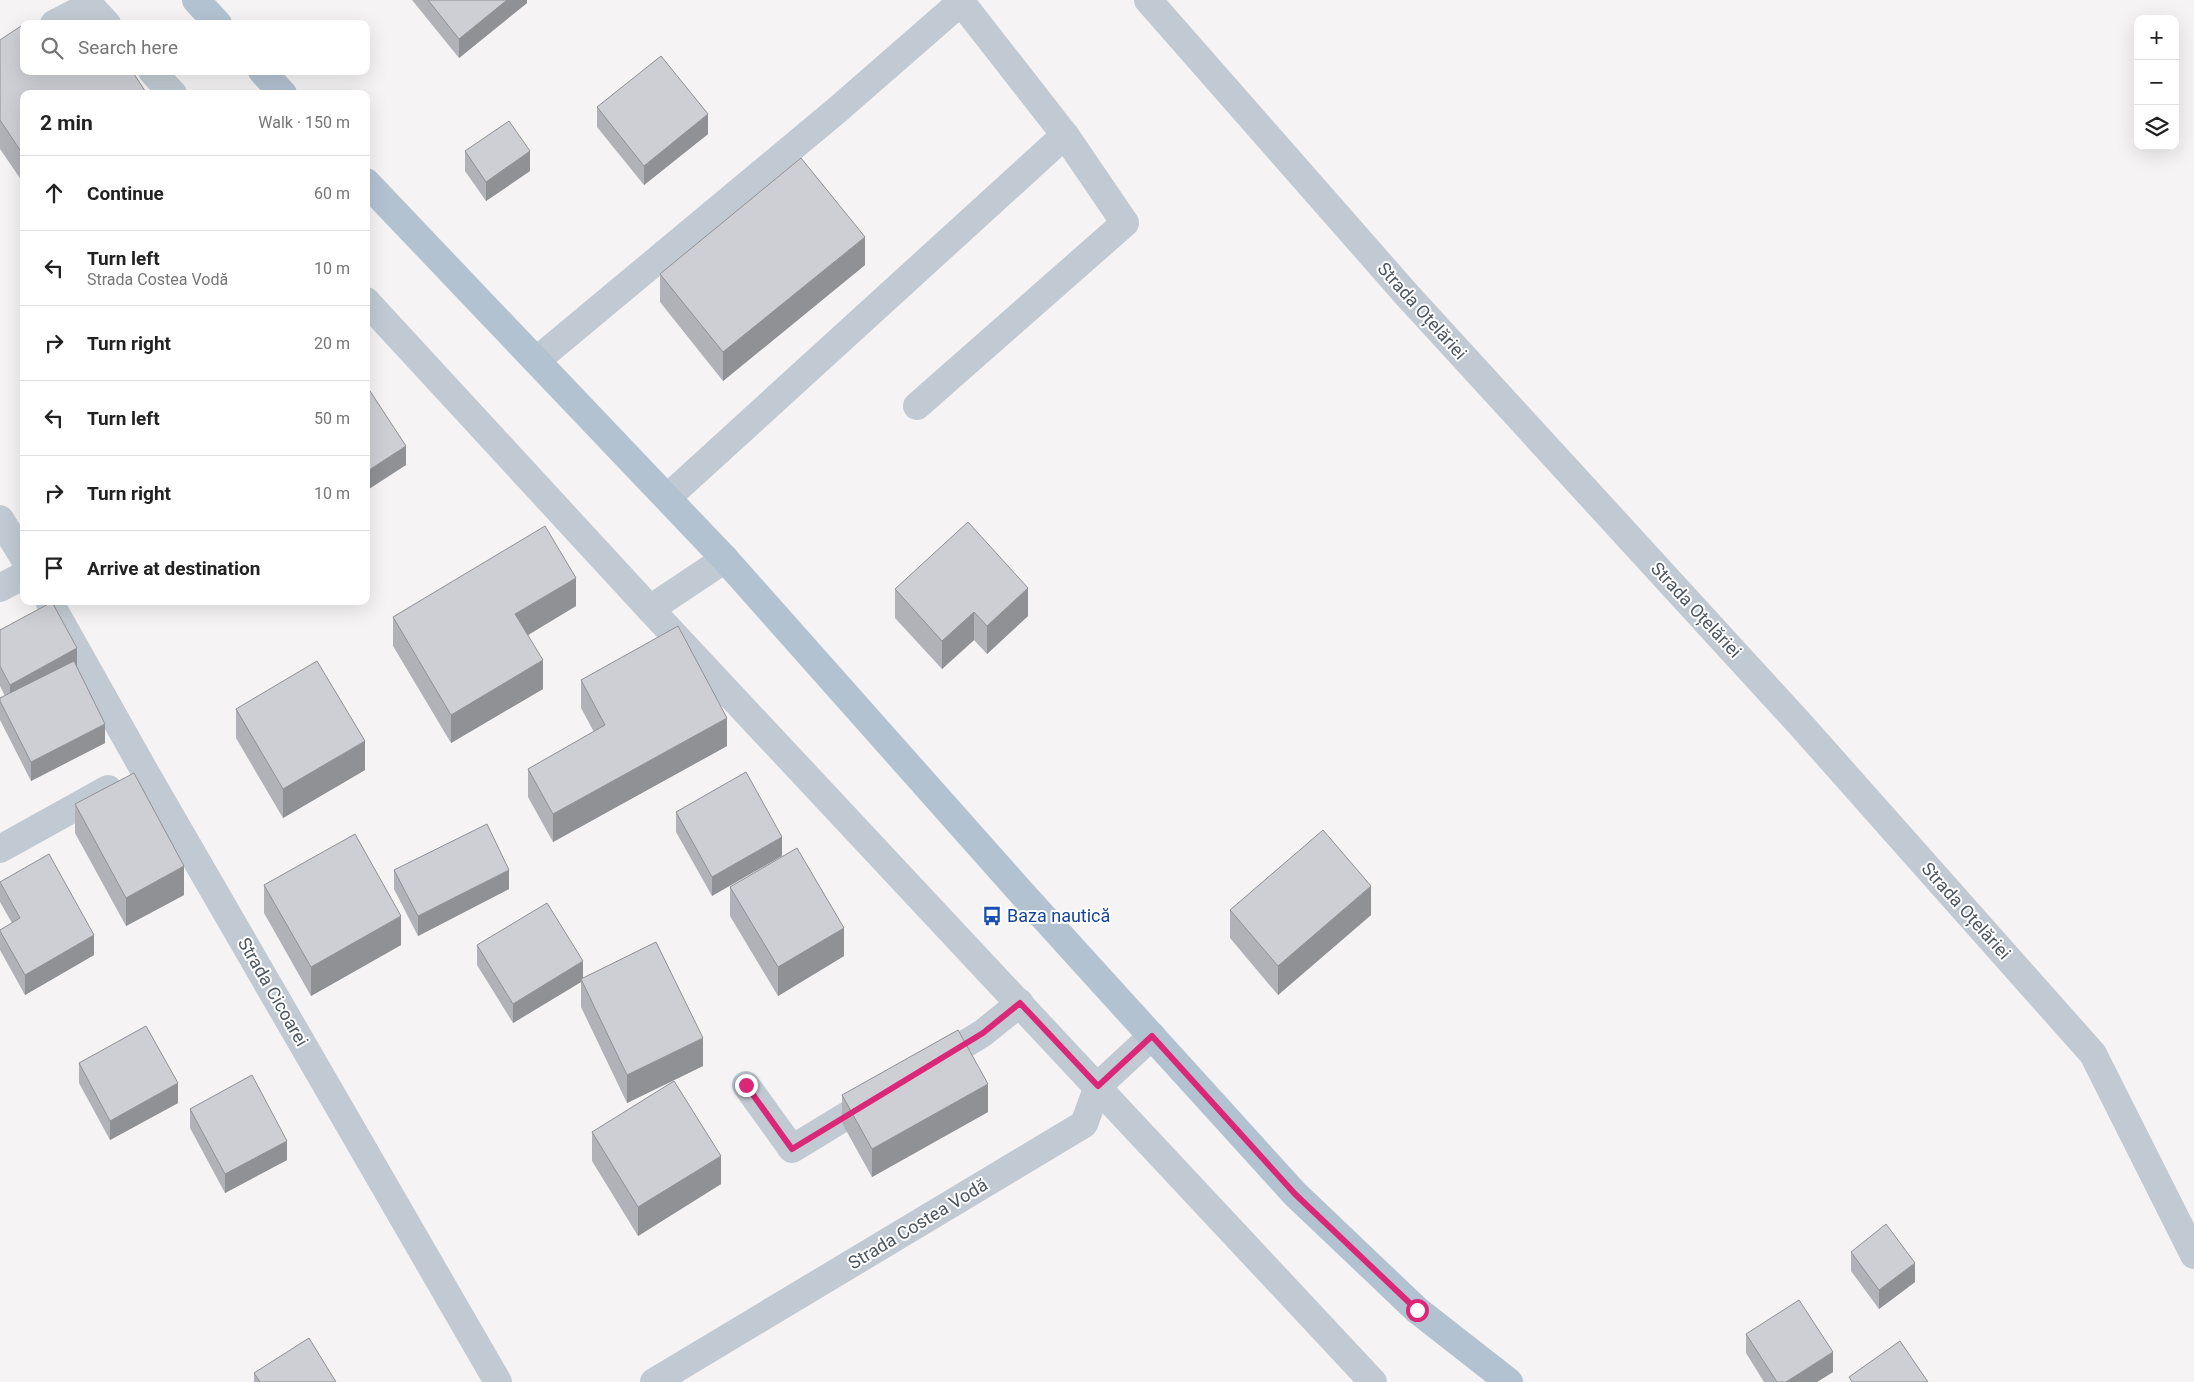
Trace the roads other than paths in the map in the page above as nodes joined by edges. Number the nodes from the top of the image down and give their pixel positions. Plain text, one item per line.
1 (196, 0) edge
2 (1148, 0) edge
3 (94, 10) edge
4 (65, 20) edge
5 (214, 20) edge
6 (156, 75) edge
7 (265, 75) edge
8 (169, 90) edge
9 (279, 90) edge
10 (1065, 135) junction
11 (370, 186) edge
12 (370, 305) edge
13 (537, 360) junction
14 (917, 406) dead end
15 (668, 497) junction
16 (0, 519) edge
17 (20, 552) edge
18 (725, 559) junction
19 (20, 577) edge
20 (0, 588) edge
21 (51, 605) edge
22 (650, 609) junction
23 (144, 770) junction
24 (0, 849) edge
25 (1020, 1003) junction
26 (1152, 1036) junction
27 (917, 1074) edge
28 (746, 1085) dead end
29 (1098, 1086) junction
30 (892, 1088) edge
31 (2194, 1255) edge
32 (1495, 1378) edge
33 (498, 1382) edge
34 (654, 1382) edge
35 (1373, 1382) edge

1 - 5 main road
2 - 31 street, Strada Oțelăriei
3 - 4 street
6 - 8 street
7 - 9 main road
10 - 13 street
10 - 14 street
10 - 15 street
11 - 13 main road
12 - 22 street
13 - 15 main road
15 - 18 main road
16 - 17 street
18 - 22 street
18 - 26 main road
19 - 20 street
21 - 23 street, Strada Cicoarei
22 - 25 street
23 - 24 street
23 - 33 street, Strada Cicoarei
25 - 27 street
25 - 29 street
26 - 29 street, Strada Costea Vodă
26 - 32 main road
28 - 30 street
29 - 34 street, Strada Costea Vodă
29 - 35 street

